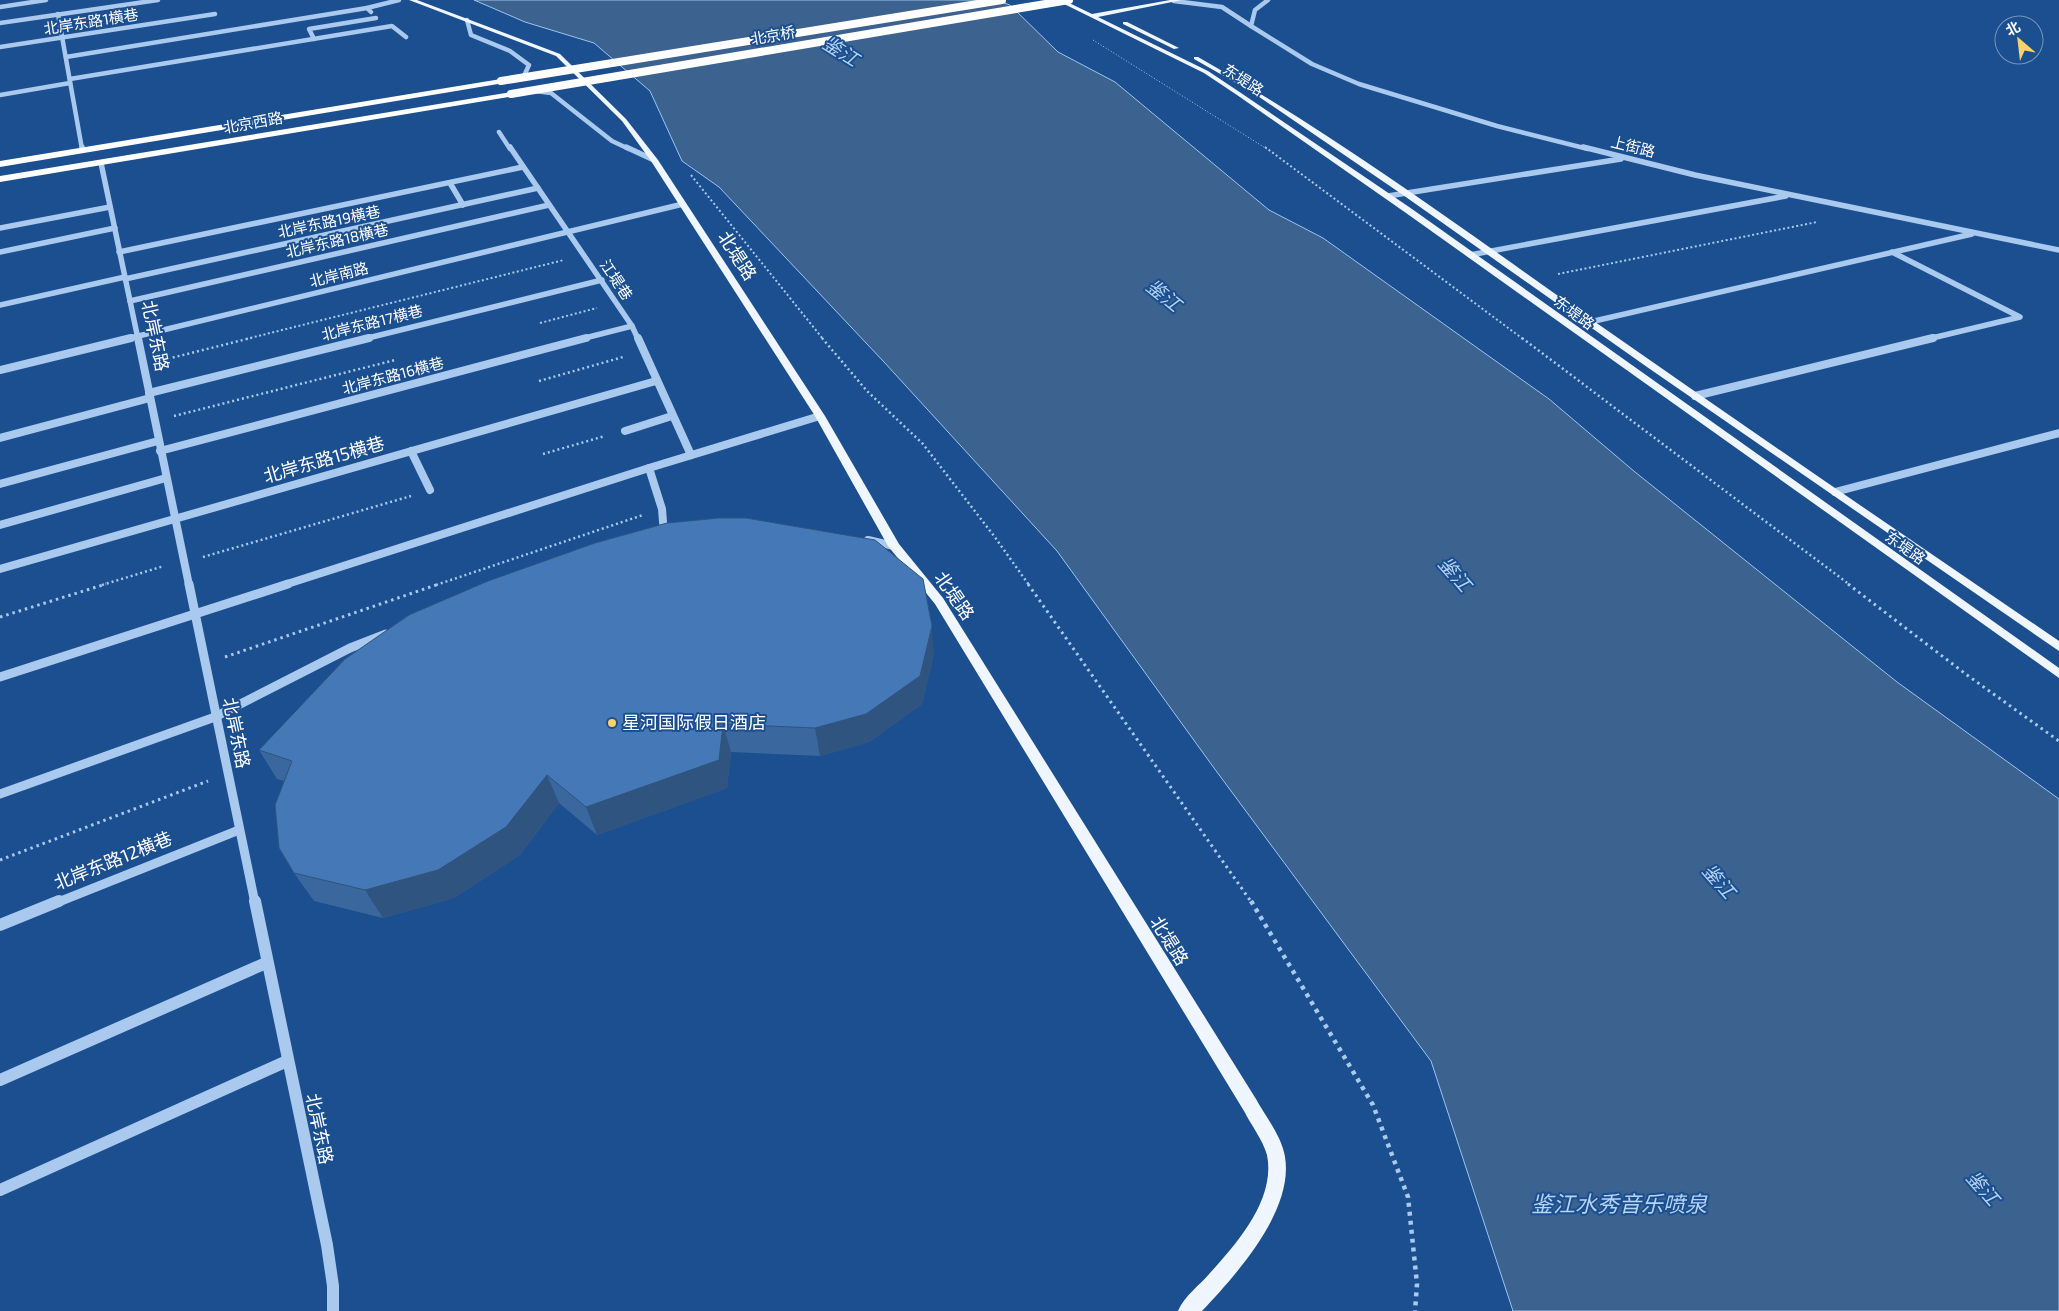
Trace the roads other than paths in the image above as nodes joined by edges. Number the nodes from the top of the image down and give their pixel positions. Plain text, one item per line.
1 (46, 0) edge
2 (158, 0) edge
3 (399, 0) edge
4 (412, 0) edge
5 (1002, 0) edge
6 (1059, 0) edge
7 (1069, 0) edge
8 (1078, 0) edge
9 (1177, 0) edge
10 (1268, 0) edge
11 (0, 6) edge
12 (367, 8) junction
13 (58, 14) junction
14 (215, 14) dead end
15 (1106, 14) junction
16 (1092, 16) junction
17 (468, 20) junction
18 (0, 23) edge
19 (1252, 26) junction
20 (62, 37) junction
21 (406, 37) dead end
22 (314, 39) junction
23 (0, 47) edge
24 (66, 57) junction
25 (523, 78) junction
26 (70, 81) junction
27 (501, 81) joint
28 (532, 90) junction
29 (511, 94) joint
30 (0, 95) edge
31 (499, 132) dead end
32 (82, 150) junction
33 (1626, 158) junction
34 (654, 160) junction
35 (101, 162) junction
36 (0, 164) edge
37 (523, 167) junction
38 (0, 180) edge
39 (450, 183) junction
40 (538, 188) junction
41 (1406, 193) junction
42 (1791, 195) junction
43 (1388, 196) junction
44 (549, 204) junction
45 (683, 204) junction
46 (463, 205) junction
47 (110, 206) junction
48 (0, 228) edge
49 (114, 228) junction
50 (569, 232) junction
51 (1974, 233) junction
52 (2059, 250) edge
53 (1490, 251) junction
54 (0, 252) edge
55 (120, 252) junction
56 (1892, 252) junction
57 (1470, 255) junction
58 (125, 278) junction
59 (602, 280) junction
60 (130, 300) junction
61 (0, 305) edge
62 (1590, 322) junction
63 (632, 326) junction
64 (137, 337) junction
65 (0, 370) edge
66 (656, 381) junction
67 (149, 396) junction
68 (1695, 396) junction
69 (672, 416) junction
70 (820, 416) junction
71 (625, 430) road end
72 (2059, 433) edge
73 (0, 438) edge
74 (158, 441) junction
75 (160, 451) junction
76 (411, 451) junction
77 (691, 455) junction
78 (649, 468) junction
79 (166, 478) junction
80 (0, 484) edge
81 (430, 490) road end
82 (1835, 492) junction
83 (175, 519) junction
84 (0, 525) edge
85 (673, 533) edge
86 (664, 534) junction
87 (654, 537) edge
88 (855, 538) edge
89 (894, 546) junction
90 (0, 570) edge
91 (194, 614) junction
92 (396, 630) edge
93 (2059, 647) edge
94 (2059, 674) edge
95 (0, 677) edge
96 (215, 717) junction
97 (0, 794) edge
98 (239, 830) junction
99 (0, 925) edge
100 (266, 963) junction
101 (287, 1061) junction
102 (0, 1080) edge
103 (0, 1190) edge
104 (333, 1311) edge
105 (1188, 1311) edge

1 - 11 street
2 - 13 street
3 - 12 street
4 - 17 main road, 北堤路
5 - 25 highway, 北京桥, bridge
6 - 16 main road, 东堤路
7 - 28 highway, 北京桥, bridge
8 - 15 main road, 东堤路
9 - 15 main road
9 - 19 street
10 - 19 street
12 - 22 street
12 - 24 street
13 - 18 street
13 - 20 street
14 - 20 street, 北岸东路1横巷
15 - 16 main road
15 - 41 main road, 东堤路
16 - 43 main road, 东堤路
17 - 25 street
17 - 34 main road, 北堤路
19 - 33 street, 上街路
20 - 23 street, 北岸东路1横巷
20 - 24 street
21 - 22 street
22 - 26 street
24 - 26 street
25 - 27 highway, 北京桥, bridge
26 - 30 street
26 - 32 street
27 - 32 highway, 北京西路
28 - 29 highway, 北京桥, bridge
28 - 34 street
29 - 35 highway, 北京西路
31 - 37 street, 江堤巷
32 - 36 highway, 北京西路
33 - 41 street
33 - 42 street, 上街路
34 - 45 main road, 北堤路
35 - 38 highway, 北京西路
35 - 47 street, 北岸东路
37 - 39 street
37 - 40 street, 江堤巷
39 - 46 street
39 - 55 street
40 - 44 street, 江堤巷
40 - 46 street, 北岸东路19横巷
41 - 43 street
41 - 53 main road, 东堤路
42 - 51 street, 上街路
42 - 53 street
43 - 57 main road, 东堤路
44 - 50 street, 江堤巷
44 - 60 street, 北岸东路18横巷
45 - 50 street, 北岸南路
45 - 70 main road, 北堤路
46 - 58 street, 北岸东路19横巷
47 - 48 street
47 - 49 street, 北岸东路
49 - 54 street
49 - 55 street, 北岸东路
50 - 59 street, 江堤巷
50 - 64 street, 北岸南路
51 - 52 street, 上街路
51 - 56 street
53 - 57 street
53 - 62 main road, 东堤路
55 - 58 street, 北岸东路
56 - 62 street
56 - 68 street
57 - 94 main road, 东堤路
58 - 60 street, 北岸东路
58 - 61 street, 北岸东路19横巷
59 - 63 street, 江堤巷
59 - 67 street, 北岸东路17横巷
60 - 64 street, 北岸东路
62 - 68 main road, 东堤路
63 - 66 street, 江堤巷
63 - 75 street, 北岸东路16横巷
64 - 65 street, 北岸南路
64 - 67 street, 北岸东路
66 - 69 street, 江堤巷
66 - 76 street, 北岸东路15横巷
67 - 73 street, 北岸东路17横巷
67 - 74 street, 北岸东路
68 - 82 main road, 东堤路
69 - 71 street
69 - 77 street, 江堤巷
70 - 77 street
70 - 89 main road, 北堤路
72 - 82 street
74 - 75 street, 北岸东路
74 - 80 street
75 - 79 street, 北岸东路
76 - 81 street
76 - 83 street, 北岸东路15横巷
77 - 78 street
78 - 86 street
78 - 91 street
79 - 83 street, 北岸东路
79 - 84 street
82 - 93 main road, 东堤路
83 - 90 street, 北岸东路15横巷
83 - 91 street, 北岸东路
85 - 86 street
86 - 87 street
88 - 89 street
89 - 105 main road, 北堤路
91 - 95 street
91 - 96 street, 北岸东路
92 - 96 street
96 - 97 street
96 - 98 street, 北岸东路
98 - 99 street, 北岸东路12横巷
98 - 100 street, 北岸东路
100 - 101 street, 北岸东路
100 - 102 street
101 - 103 street
101 - 104 street, 北岸东路

